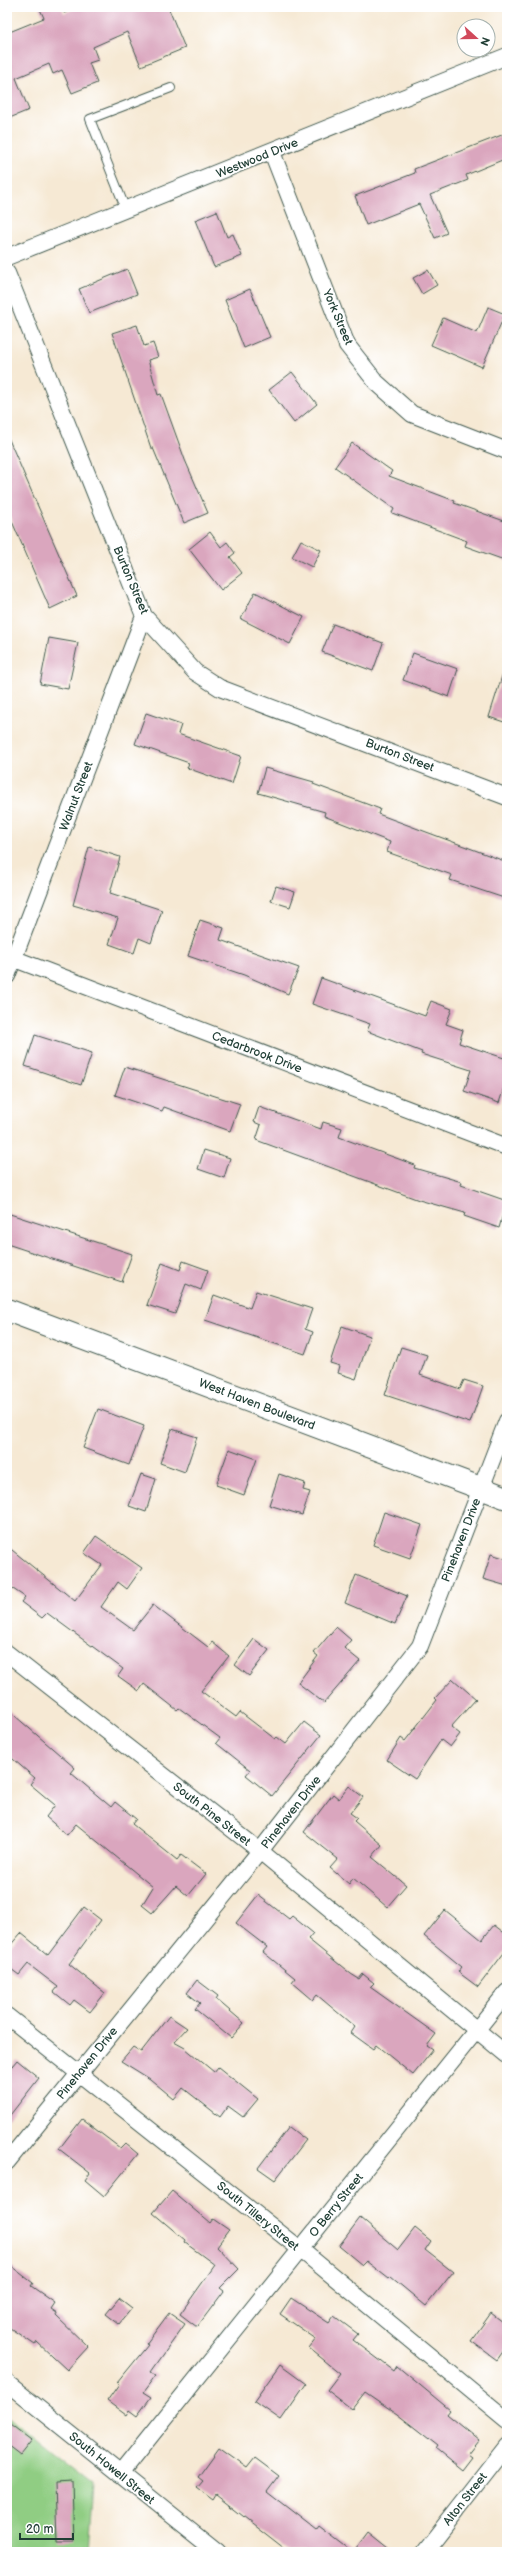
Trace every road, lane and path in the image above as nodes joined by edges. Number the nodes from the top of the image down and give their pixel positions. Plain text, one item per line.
1 (507, 56) edge
2 (171, 88) dead end
3 (272, 152) junction
4 (126, 210) junction
5 (7, 257) edge
6 (7, 273) edge
7 (507, 451) edge
8 (144, 616) junction
9 (507, 797) edge
10 (10, 958) edge
11 (7, 976) edge
12 (507, 1147) edge
13 (7, 1310) edge
14 (507, 1421) edge
15 (481, 1488) junction
16 (507, 1498) edge
17 (7, 1653) edge
18 (260, 1852) junction
19 (507, 1992) edge
20 (7, 2016) edge
21 (476, 2030) junction
22 (507, 2055) edge
23 (78, 2073) junction
24 (7, 2162) edge
25 (300, 2249) junction
26 (7, 2383) edge
27 (507, 2420) edge
28 (507, 2446) edge
29 (120, 2474) junction
30 (218, 2552) edge
31 (424, 2552) edge

1 - 3 street, Westwood Drive
2 - 4 lane
3 - 4 street, Westwood Drive
3 - 7 street, York Street
4 - 5 street, Westwood Drive
6 - 8 street, Burton Street
8 - 9 street, Burton Street
8 - 10 street, Walnut Street
10 - 11 street, Walnut Street
10 - 12 street, Cedarbrook Drive
13 - 15 street, West Haven Boulevard
14 - 15 street, Pinehaven Drive
15 - 16 street, West Haven Boulevard
15 - 18 street, Pinehaven Drive
17 - 18 street, South Pine Street
18 - 21 street, South Pine Street
18 - 23 street, Pinehaven Drive
19 - 21 street, O Berry Street
20 - 23 street, South Tillery Street
21 - 22 street, South Pine Street
21 - 25 street, O Berry Street
23 - 24 street, Pinehaven Drive
23 - 25 street, South Tillery Street
25 - 27 street, South Tillery Street
25 - 29 street, O Berry Street
26 - 29 street, South Howell Street
28 - 31 street, Alton Street
29 - 30 street, South Howell Street

